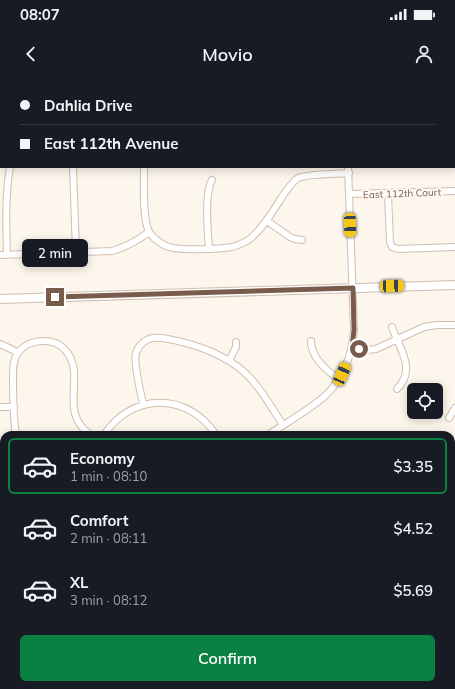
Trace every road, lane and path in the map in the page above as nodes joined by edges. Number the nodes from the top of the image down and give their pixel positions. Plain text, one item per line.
1 (10, 168) edge
2 (73, 168) edge
3 (144, 168) edge
4 (349, 170) edge
5 (212, 180) dead end
6 (455, 191) edge
7 (349, 194) junction
8 (388, 194) junction
9 (267, 221) junction
10 (149, 232) junction
11 (302, 240) dead end
12 (455, 247) edge
13 (209, 248) junction
14 (76, 252) junction
15 (3, 254) edge
16 (455, 285) edge
17 (353, 288) junction
18 (0, 298) edge
19 (455, 324) edge
20 (392, 327) dead end
21 (396, 340) junction
22 (311, 341) dead end
23 (236, 342) dead end
24 (0, 344) edge
25 (352, 348) junction
26 (18, 353) junction
27 (229, 361) junction
28 (339, 379) junction
29 (396, 389) dead end
30 (143, 404) junction
31 (0, 407) edge
32 (14, 407) junction
33 (455, 408) edge
34 (449, 418) dead end
35 (283, 425) junction
36 (15, 431) edge
37 (85, 431) edge
38 (107, 431) edge
39 (213, 431) edge
40 (274, 431) edge

1 - 15 street
2 - 14 street
3 - 10 street
4 - 7 street
4 - 9 street
5 - 13 street
6 - 8 street, East 112th Court
7 - 8 street, East 112th Court
7 - 17 street
8 - 12 street
9 - 11 street
9 - 13 street
10 - 13 street
10 - 14 street
14 - 15 street
16 - 17 street
17 - 18 street
17 - 25 street
19 - 21 street
20 - 21 street
21 - 25 street
21 - 29 street
22 - 28 street
23 - 27 street
24 - 26 street
25 - 28 street
26 - 32 street
26 - 37 street
27 - 30 street
27 - 35 street
28 - 35 street
30 - 38 street
30 - 39 street
31 - 32 street
32 - 36 street
33 - 34 street
35 - 40 street

